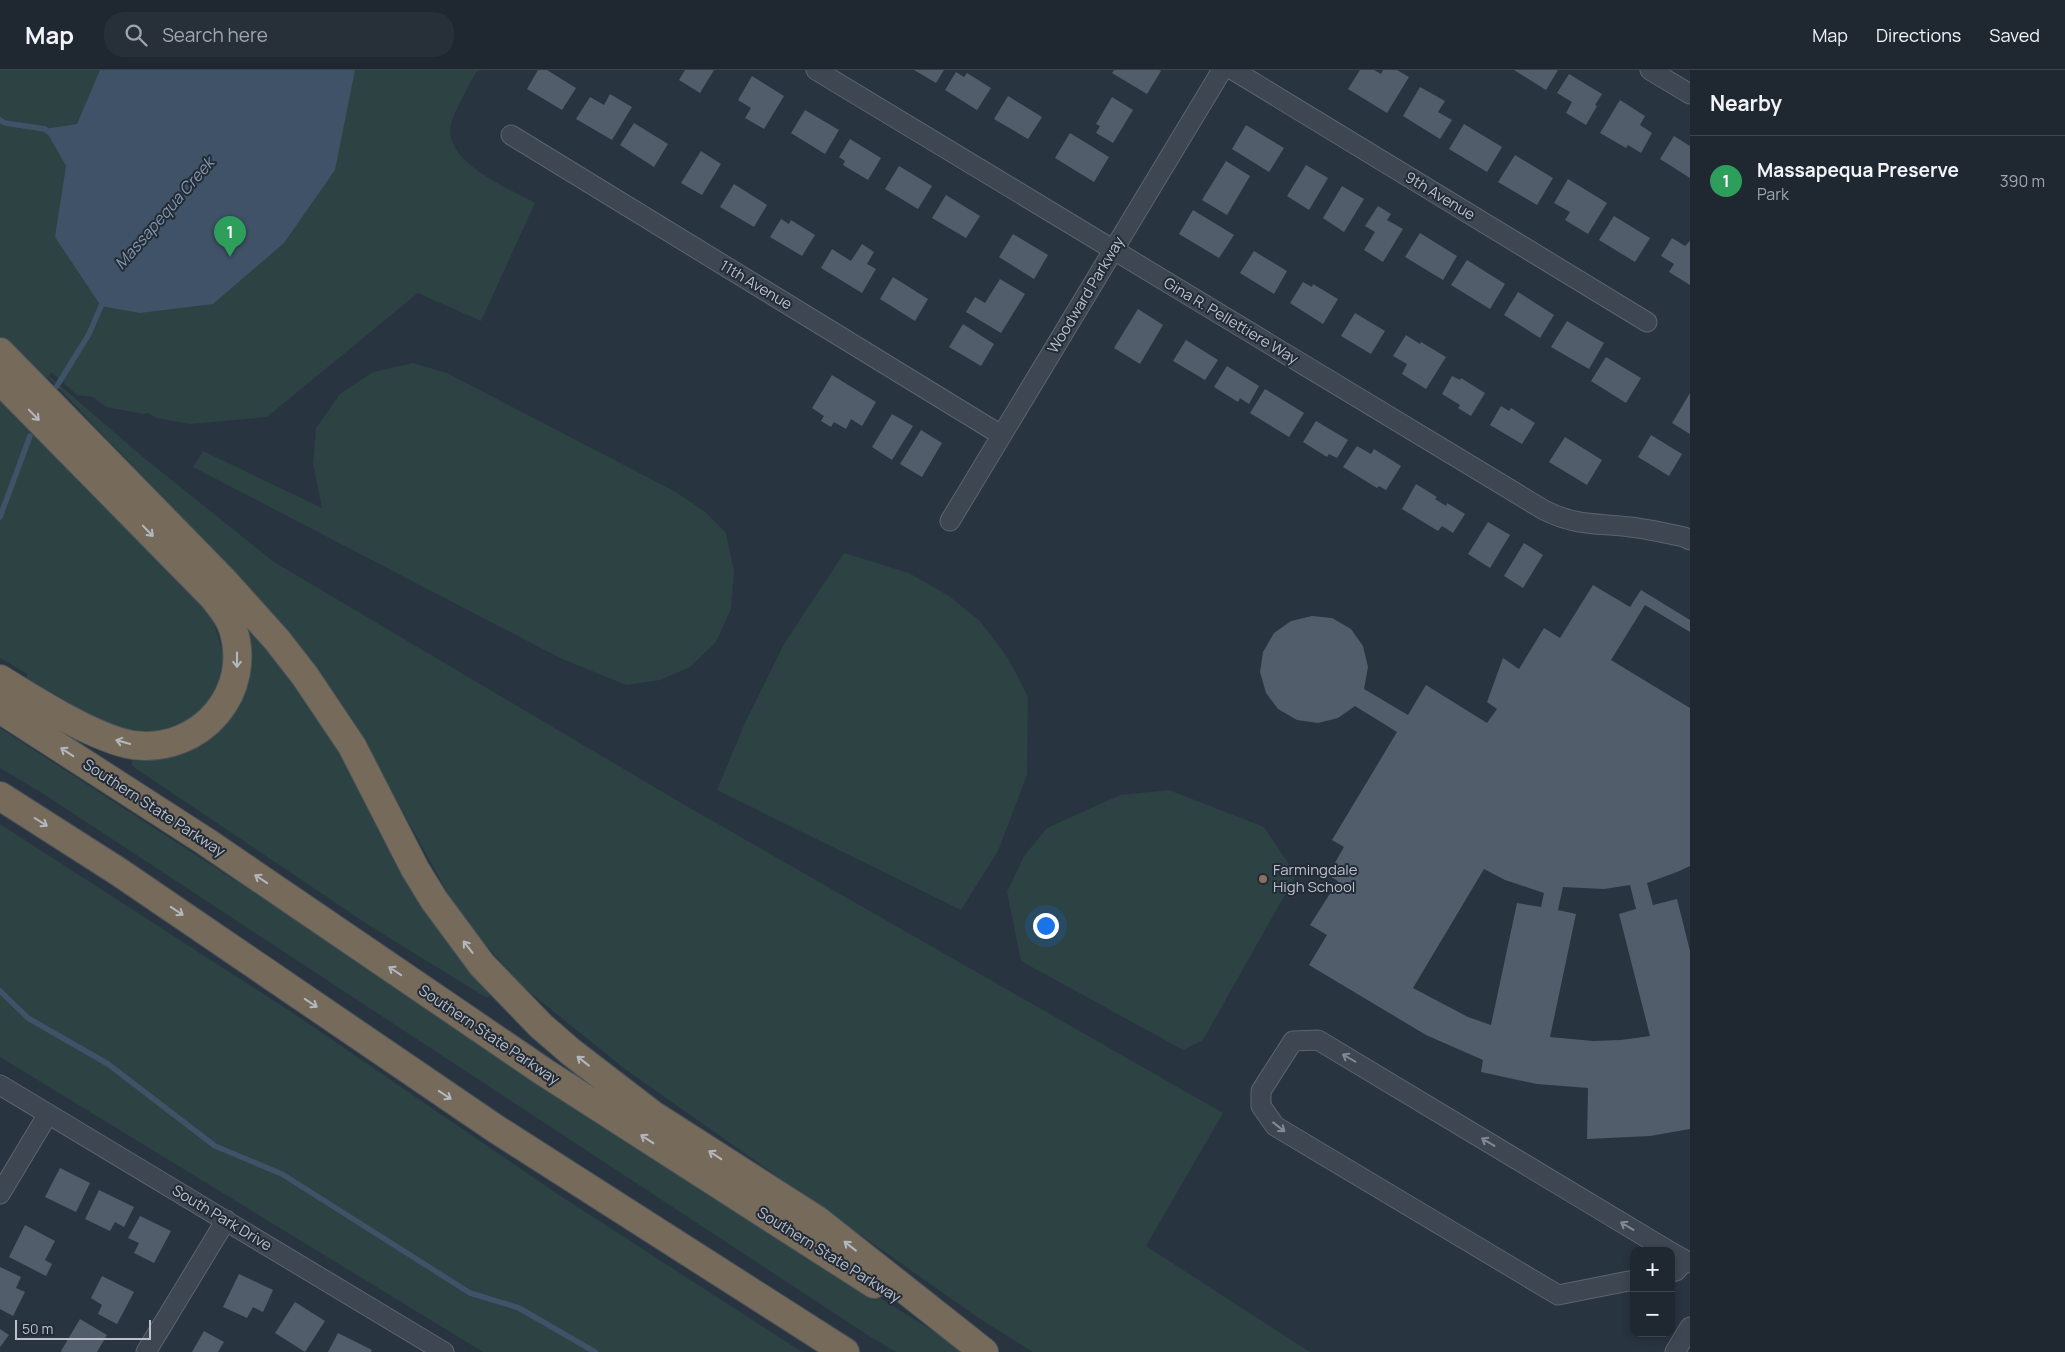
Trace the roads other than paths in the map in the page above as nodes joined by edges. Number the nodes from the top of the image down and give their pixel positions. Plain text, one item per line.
1 (816, 70) edge
2 (1222, 70) edge
3 (1233, 70) edge
4 (1650, 70) edge
5 (1690, 94) edge
6 (511, 135) dead end
7 (1114, 249) junction
8 (1647, 322) dead end
9 (0, 352) edge
10 (0, 380) edge
11 (1001, 435) junction
12 (950, 521) dead end
13 (1688, 535) edge
14 (0, 680) edge
15 (0, 710) edge
16 (0, 796) edge
17 (0, 1085) edge
18 (48, 1114) junction
19 (0, 1194) edge
20 (226, 1220) junction
21 (1656, 1247) edge
22 (1630, 1281) edge
23 (1690, 1327) edge
24 (146, 1352) edge
25 (444, 1352) edge
26 (845, 1352) edge
27 (984, 1352) edge
28 (1675, 1352) edge

1 - 7 street, Gina R. Pellettiere Way
2 - 7 street, Woodward Parkway
3 - 8 street, 9th Avenue
4 - 5 street
6 - 11 street, 11th Avenue
7 - 11 street, Woodward Parkway
7 - 13 street, Gina R. Pellettiere Way
27 -> 9 highway
10 -> 14 highway
11 - 12 street, Woodward Parkway
27 -> 15 highway, Southern State Parkway
16 -> 26 highway
17 - 18 street, South Park Drive
18 - 19 street
18 - 20 street, South Park Drive
20 - 24 street
20 - 25 street, South Park Drive
21 -> 22 street
23 - 28 street

